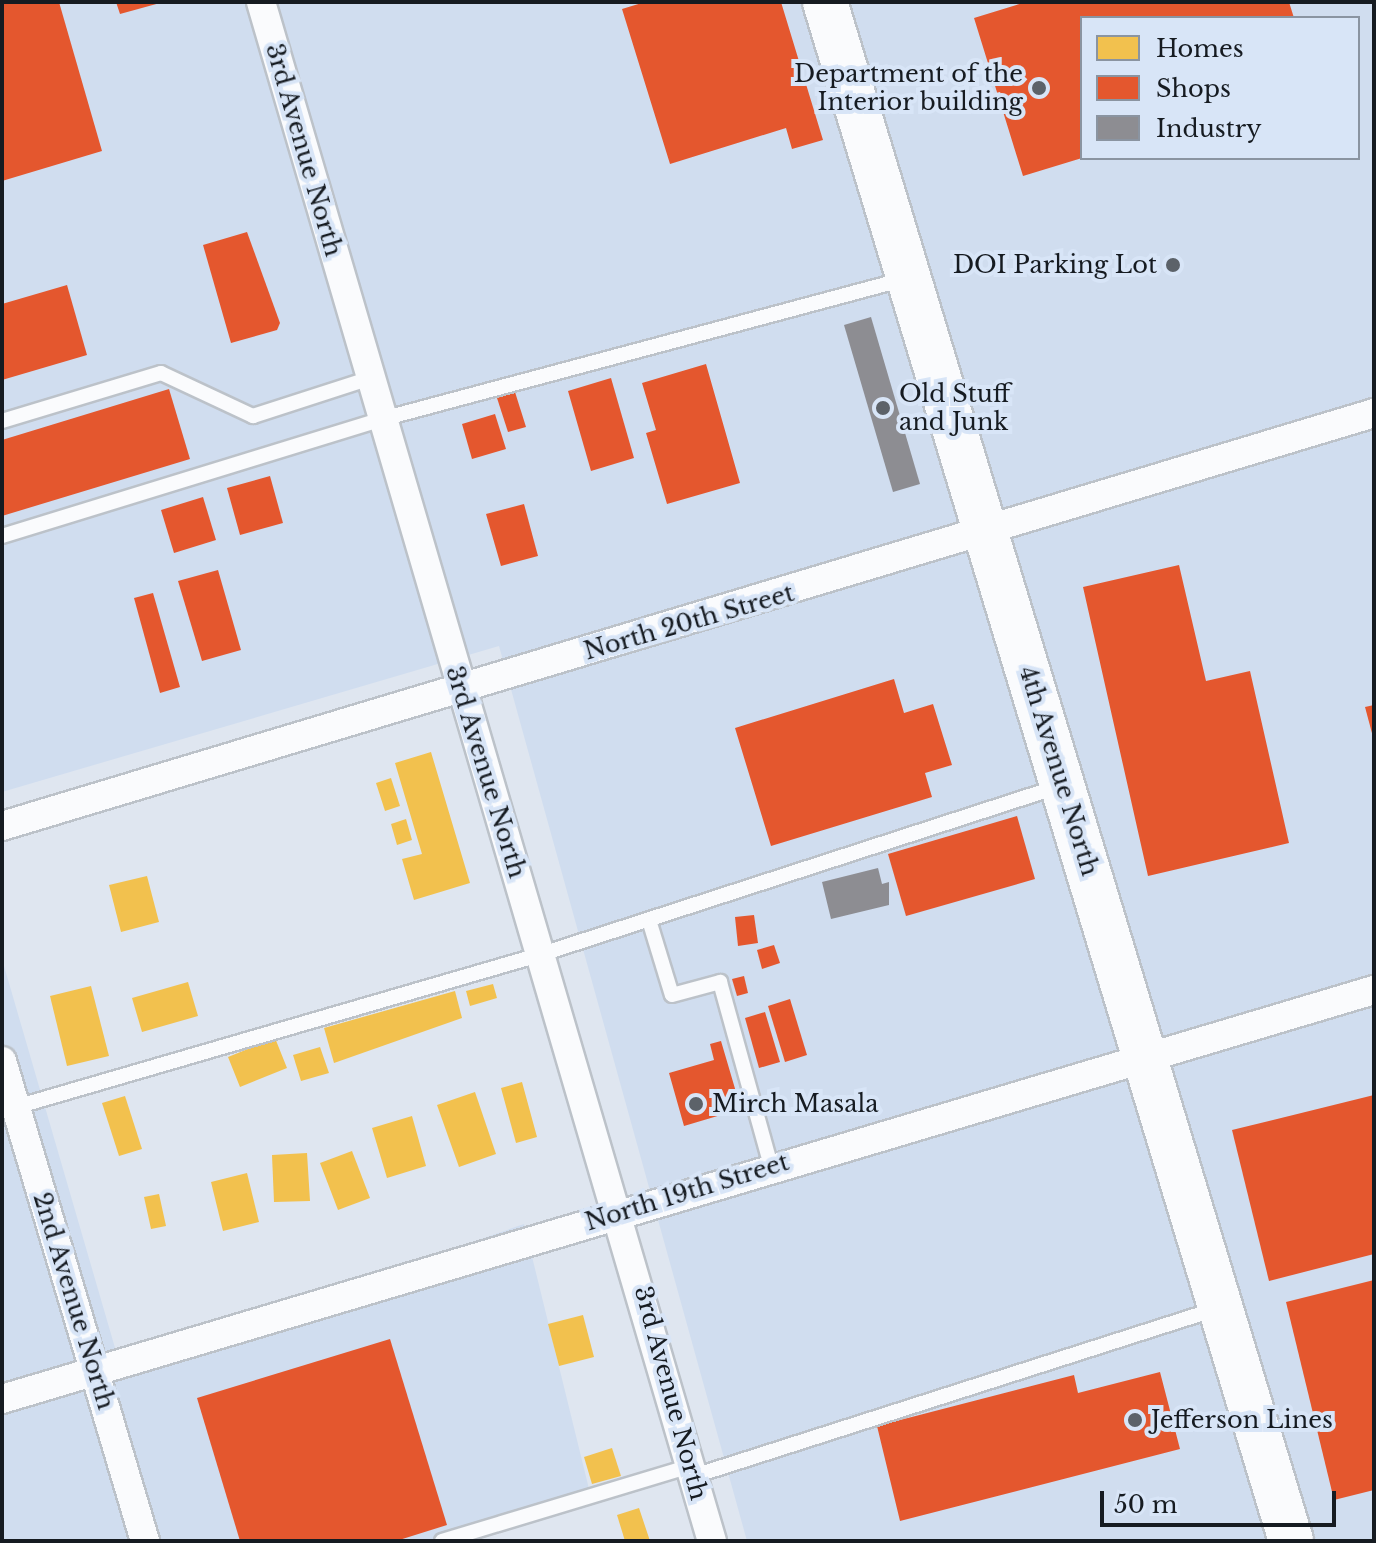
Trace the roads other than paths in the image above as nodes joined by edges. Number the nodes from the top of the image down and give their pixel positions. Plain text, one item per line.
1 (261, 2) edge
2 (825, 2) edge
3 (909, 278) junction
4 (371, 378) junction
5 (1374, 413) edge
6 (382, 419) junction
7 (2, 421) edge
8 (988, 534) junction
9 (2, 536) edge
10 (461, 689) junction
11 (1063, 785) junction
12 (2, 826) edge
13 (649, 920) junction
14 (542, 954) junction
15 (1374, 990) edge
16 (1143, 1054) junction
17 (2, 1061) edge
18 (9, 1109) edge
19 (771, 1166) junction
20 (621, 1212) junction
21 (1220, 1307) junction
22 (95, 1372) junction
23 (2, 1399) edge
24 (693, 1471) junction
25 (145, 1541) edge
26 (442, 1541) edge
27 (712, 1541) edge
28 (1291, 1541) edge

1 - 4 street, 3rd Avenue North
2 - 3 main road, 4th Avenue North
3 - 6 lane
3 - 8 main road, 4th Avenue North
4 - 6 street, 3rd Avenue North
4 - 7 lane
5 - 8 street, North 20th Street
6 - 9 lane
6 - 10 street, 3rd Avenue North
8 - 10 street, North 20th Street
8 - 11 main road, 4th Avenue North
10 - 12 street, North 20th Street
10 - 14 street, 3rd Avenue North
11 - 13 lane
11 - 16 main road, 4th Avenue North
13 - 14 lane
13 - 19 lane
14 - 18 lane
14 - 20 street, 3rd Avenue North
15 - 16 street, North 19th Street
16 - 19 street, North 19th Street
16 - 21 main road, 4th Avenue North
17 - 18 street, 2nd Avenue North
18 - 22 street, 2nd Avenue North
19 - 20 street, North 19th Street
20 - 22 street, North 19th Street
20 - 24 street, 3rd Avenue North
21 - 24 lane
21 - 28 main road, 4th Avenue North
22 - 23 street, North 19th Street
22 - 25 street, 2nd Avenue North
24 - 26 lane
24 - 27 street, 3rd Avenue North

